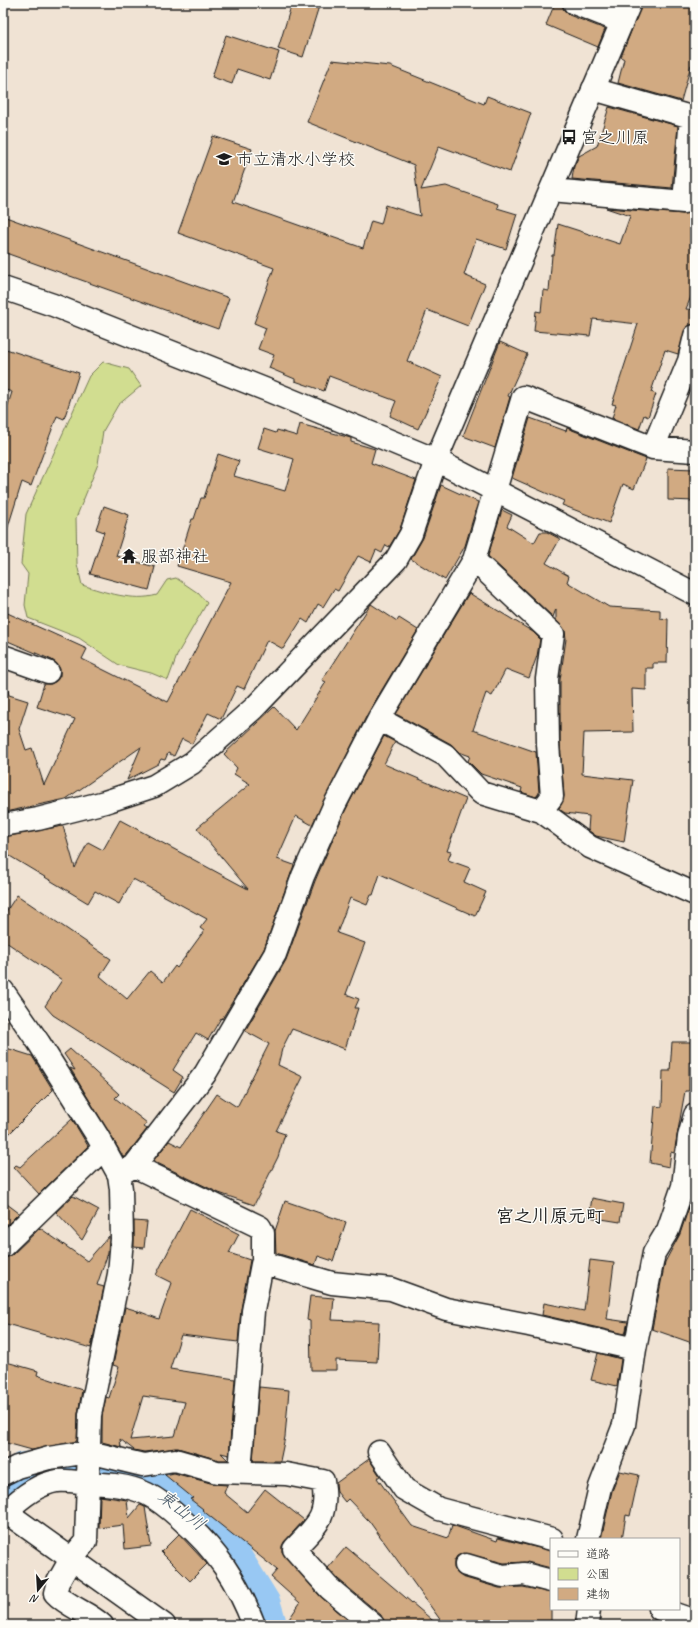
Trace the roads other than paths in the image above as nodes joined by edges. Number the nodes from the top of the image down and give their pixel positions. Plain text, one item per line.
1 (574, 3) edge
2 (626, 13) edge
3 (594, 89) junction
4 (551, 190) junction
5 (3, 288) edge
6 (695, 336) edge
7 (653, 448) junction
8 (695, 451) edge
9 (436, 460) junction
10 (494, 489) junction
11 (474, 560) junction
12 (695, 594) edge
13 (3, 656) edge
14 (48, 672) dead end
15 (379, 719) junction
16 (541, 811) junction
17 (3, 825) edge
18 (695, 894) edge
19 (3, 991) edge
20 (695, 1115) edge
21 (104, 1148) junction
22 (127, 1171) junction
23 (3, 1246) edge
24 (264, 1261) junction
25 (636, 1349) junction
26 (379, 1452) dead end
27 (88, 1468) junction
28 (240, 1471) junction
29 (3, 1474) edge
30 (4, 1511) edge
31 (550, 1538) edge
32 (588, 1538) edge
33 (71, 1559) junction
34 (466, 1565) dead end
35 (550, 1581) edge
36 (589, 1610) edge
37 (663, 1610) edge
38 (695, 1620) edge
39 (96, 1623) edge
40 (164, 1625) edge
41 (254, 1625) edge
42 (373, 1625) edge
43 (587, 1625) edge

1 - 2 street
2 - 3 street
3 - 4 street
3 - 4 street
4 - 9 street
5 - 9 street
6 - 7 street
7 - 8 street
7 - 10 street
9 - 10 street
9 - 17 street
10 - 11 street
10 - 12 street
11 - 15 street
11 - 16 street
13 - 14 street
15 - 16 street
15 - 22 street
16 - 18 street
19 - 21 street
20 - 25 street
21 - 22 street
21 - 23 street
22 - 24 street
22 - 27 street
24 - 25 street
24 - 28 street
25 - 32 street
26 - 31 street
27 - 28 street
27 - 29 street
27 - 30 street
27 - 33 street
27 - 41 street
28 - 42 street
30 - 33 street
33 - 39 street
33 - 40 street
34 - 35 street
36 - 43 street
37 - 38 street

